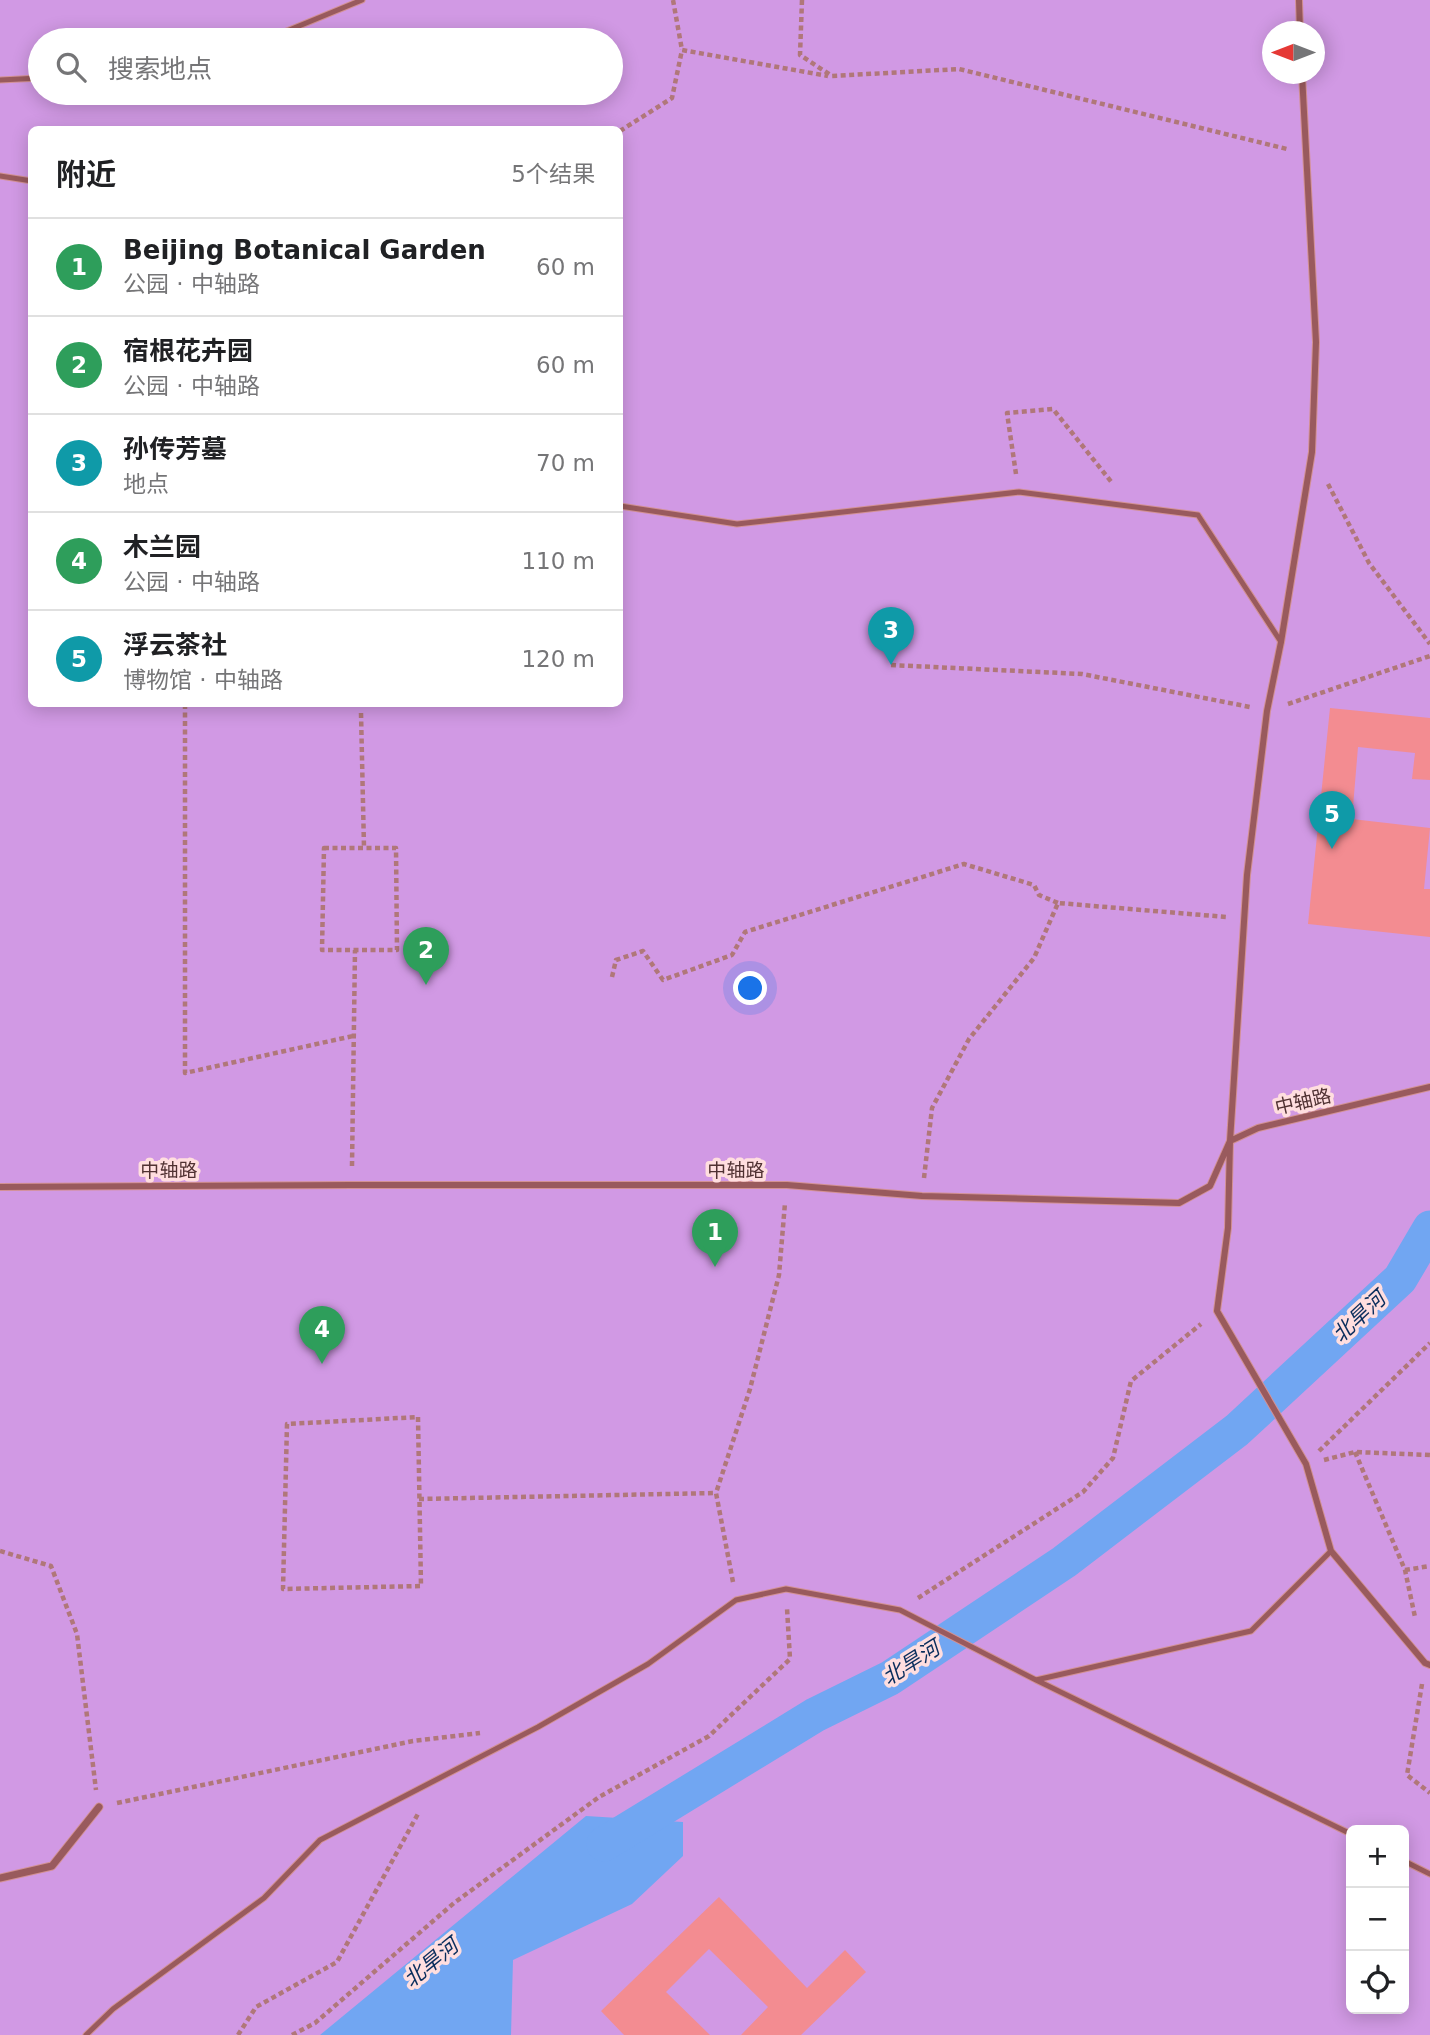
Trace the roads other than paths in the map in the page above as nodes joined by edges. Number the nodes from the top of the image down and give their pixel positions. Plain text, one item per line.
1 (362, 0) edge
2 (1299, 0) edge
3 (1300, 21) edge
4 (294, 28) edge
5 (28, 79) edge
6 (0, 80) edge
7 (1302, 84) edge
8 (0, 176) edge
9 (28, 180) edge
10 (623, 506) edge
11 (1281, 642) junction
12 (1430, 1087) edge
13 (1230, 1141) junction
14 (0, 1187) edge
15 (1331, 1551) junction
16 (1428, 1664) edge
17 (1036, 1680) junction
18 (99, 1807) road end
19 (1346, 1832) edge
20 (1409, 1864) edge
21 (1430, 1874) edge
22 (0, 1878) edge
23 (86, 2035) edge

1 - 4 lane
2 - 3 street
5 - 6 lane
7 - 11 street
8 - 9 lane
10 - 11 lane
11 - 13 street
12 - 13 street, 中轴路
13 - 14 street, 中轴路
13 - 15 street
15 - 16 street
15 - 17 lane
17 - 19 lane
17 - 23 lane
18 - 22 street
20 - 21 lane

